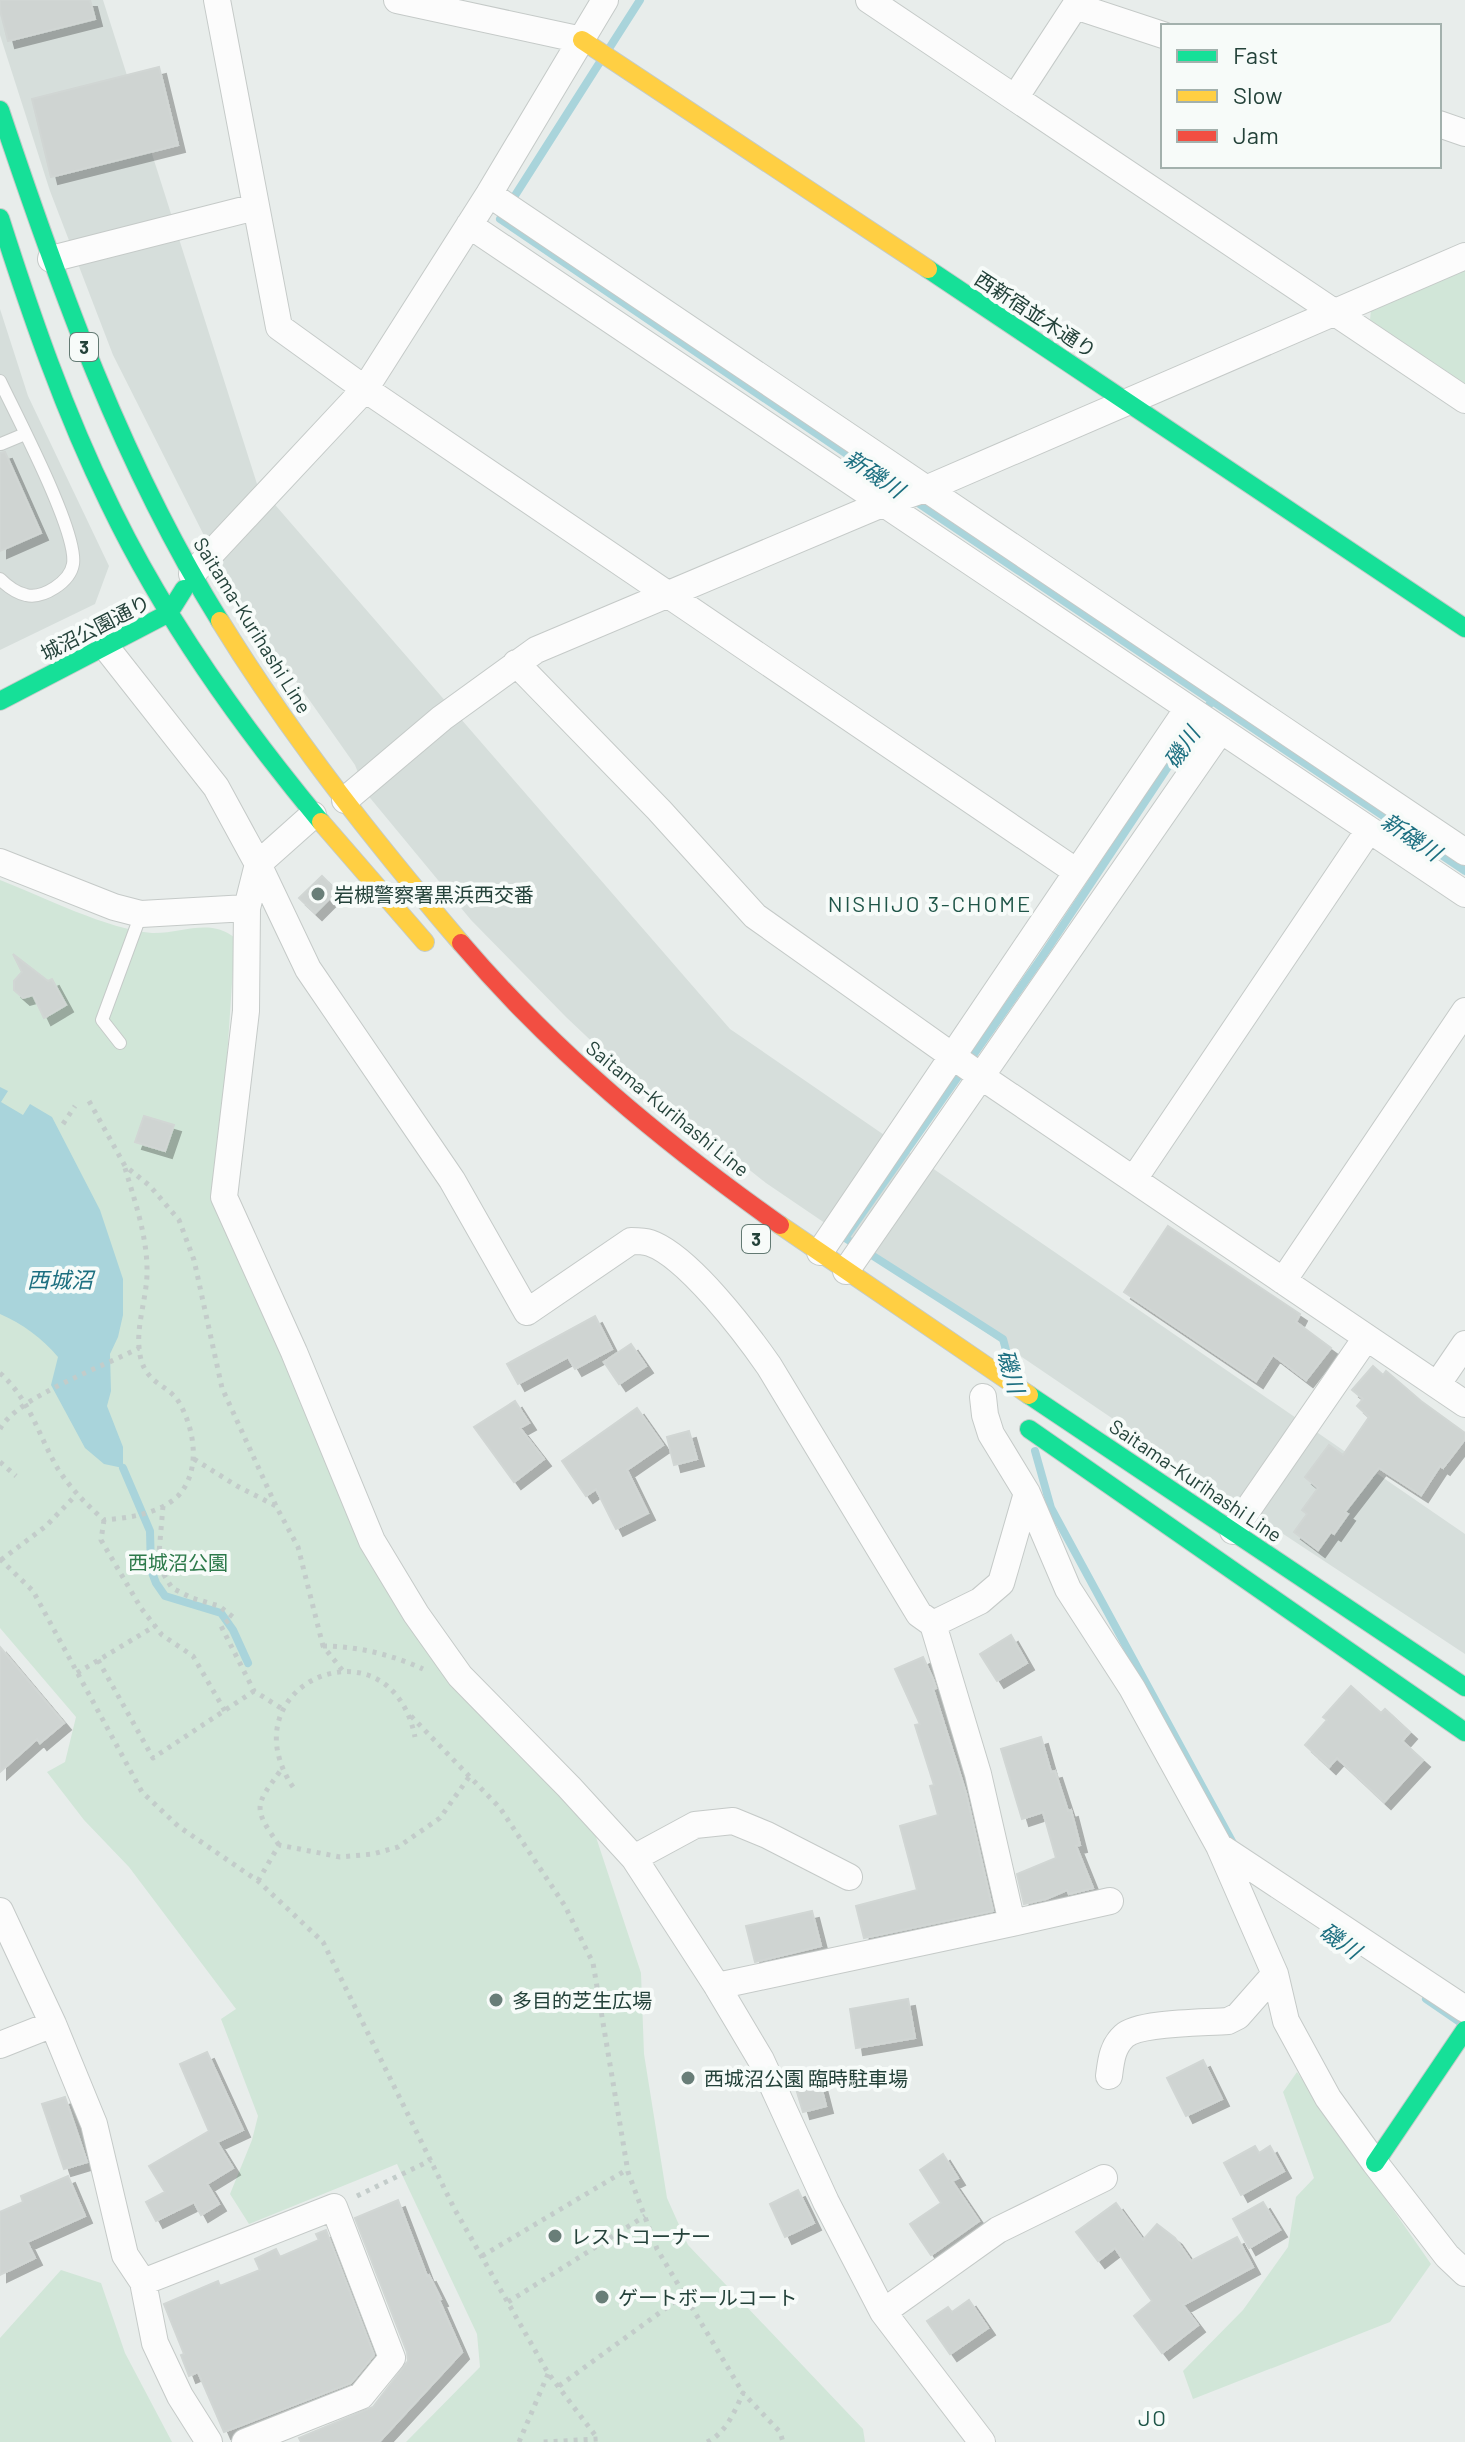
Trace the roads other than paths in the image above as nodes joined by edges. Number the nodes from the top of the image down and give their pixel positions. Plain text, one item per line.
1 (217, 0) edge
2 (397, 0) edge
3 (605, 0) edge
4 (869, 0) edge
5 (1077, 3) edge
6 (1161, 34) edge
7 (586, 43) junction
8 (1015, 98) junction
9 (0, 110) edge
10 (1441, 125) edge
11 (1465, 133) edge
12 (489, 194) junction
13 (255, 207) junction
14 (0, 218) edge
15 (469, 225) junction
16 (5, 250) edge
17 (1465, 256) edge
18 (51, 259) junction
19 (1334, 312) junction
20 (0, 381) edge
21 (365, 389) junction
22 (1465, 400) edge
23 (1129, 402) junction
24 (25, 434) junction
25 (1, 444) edge
26 (928, 488) junction
27 (882, 504) junction
28 (192, 574) junction
29 (0, 579) edge
30 (668, 594) junction
31 (169, 613) junction
32 (1465, 628) edge
33 (105, 646) junction
34 (516, 663) junction
35 (0, 701) edge
36 (1188, 708) junction
37 (1221, 730) junction
38 (345, 800) junction
39 (313, 815) junction
40 (1369, 830) junction
41 (1465, 852) edge
42 (0, 862) edge
43 (258, 864) junction
44 (1077, 872) junction
45 (1465, 894) edge
46 (247, 908) junction
47 (141, 914) junction
48 (441, 960) dead end
49 (1465, 1011) edge
50 (120, 1043) dead end
51 (953, 1057) junction
52 (982, 1077) junction
53 (1134, 1179) junction
54 (820, 1252) junction
55 (846, 1271) junction
56 (1283, 1281) junction
57 (1366, 1338) junction
58 (1465, 1344) edge
59 (1437, 1385) junction
60 (976, 1392) joint
61 (1465, 1404) edge
62 (1027, 1493) junction
63 (1233, 1531) junction
64 (933, 1624) junction
65 (1465, 1687) edge
66 (1465, 1732) edge
67 (1219, 1846) junction
68 (634, 1858) junction
69 (849, 1877) dead end
70 (1110, 1901) dead end
71 (0, 1911) edge
72 (1012, 1923) junction
73 (1275, 1974) junction
74 (717, 1986) junction
75 (1465, 2009) edge
76 (53, 2024) junction
77 (0, 2045) edge
78 (1461, 2045) edge
79 (1109, 2076) dead end
80 (1375, 2163) junction
81 (1104, 2178) dead end
82 (1465, 2273) edge
83 (143, 2282) junction
84 (883, 2312) junction
85 (209, 2442) edge
86 (245, 2442) edge
87 (982, 2442) edge

1 - 13 street
2 - 7 street
3 - 7 street
4 - 8 street
5 - 6 street
5 - 8 street
7 - 12 street
7 - 23 main road, 西新宿並木通り
8 - 19 street
9 - 18 main road, Saitama-Kurihashi Line / 3
10 - 11 street
12 - 15 street
12 - 26 street
13 - 18 street
13 - 21 street
14 - 16 main road, 3
15 - 21 street
15 - 27 street
16 - 31 main road, 3
17 - 19 street
18 - 28 main road, Saitama-Kurihashi Line / 3
19 - 22 street
19 - 23 street
20 - 24 lane
21 - 28 street
21 - 30 street
23 - 26 street
23 - 32 main road, 西新宿並木通り
24 - 25 lane
24 - 29 lane
26 - 27 street
26 - 41 street
27 - 30 street
27 - 36 street
28 - 31 main road, 城沼公園通り
28 - 38 main road, Saitama-Kurihashi Line / 3
30 - 34 street
30 - 44 street
31 - 33 main road, 城沼公園通り
31 - 39 main road, 3
33 - 35 main road, 城沼公園通り
33 - 43 street
34 - 38 street
34 - 51 street
36 - 37 street
36 - 44 street
37 - 40 street
37 - 52 street
38 - 54 main road, Saitama-Kurihashi Line / 3
39 - 43 street
39 - 48 main road, 3
40 - 45 street
40 - 53 street
42 - 47 street
43 - 46 street
43 - 64 street
44 - 51 street
46 - 47 street
46 - 68 street
47 - 50 lane
49 - 56 street
51 - 52 street
51 - 54 street
52 - 53 street
52 - 55 street
53 - 56 street
54 - 55 main road, Saitama-Kurihashi Line / 3
55 - 63 main road, Saitama-Kurihashi Line / 3
56 - 57 street
57 - 59 street
57 - 63 street
58 - 59 street
59 - 61 street
60 - 62 street
60 - 66 main road
62 - 64 street
62 - 67 street
63 - 65 main road, Saitama-Kurihashi Line / 3
64 - 72 street
67 - 73 street
67 - 75 street
68 - 69 street
68 - 74 street
70 - 72 street
71 - 76 street
72 - 74 street
73 - 79 street
73 - 80 street
74 - 84 street
76 - 77 street
76 - 83 street
78 - 80 main road
80 - 82 street
81 - 84 street
83 - 85 street
83 - 86 street
84 - 87 street

